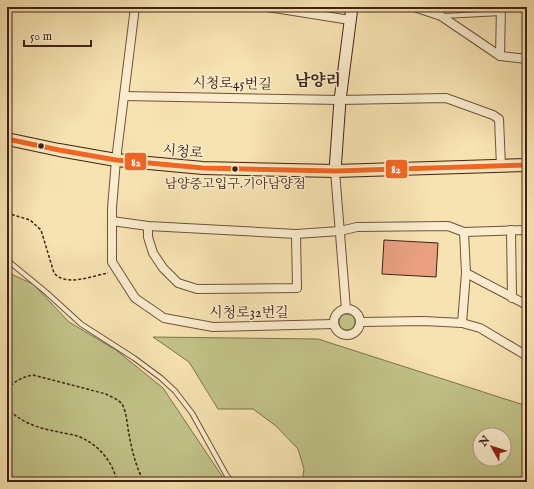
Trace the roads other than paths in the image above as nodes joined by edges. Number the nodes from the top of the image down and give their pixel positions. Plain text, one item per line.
1 (135, 7) edge
2 (268, 7) edge
3 (352, 7) edge
4 (414, 7) edge
5 (501, 10) edge
6 (441, 16) junction
7 (350, 20) junction
8 (500, 56) junction
9 (527, 60) edge
10 (124, 96) junction
11 (340, 100) junction
12 (7, 138) edge
13 (116, 160) junction
14 (527, 165) edge
15 (501, 166) junction
16 (335, 171) junction
17 (112, 221) junction
18 (148, 226) junction
19 (511, 230) junction
20 (527, 230) edge
21 (340, 231) junction
22 (464, 232) junction
23 (296, 234) junction
24 (7, 260) edge
25 (466, 273) junction
26 (512, 298) junction
27 (527, 305) edge
28 (346, 309) junction
29 (360, 322) junction
30 (462, 323) junction
31 (334, 324) junction
32 (527, 356) edge
33 (233, 482) edge

1 - 10 street, 시청로32번길
2 - 7 street
3 - 7 street
4 - 6 street
5 - 6 lane
5 - 8 street
6 - 8 street
7 - 11 street
8 - 9 street
10 - 11 street, 시청로45번길
10 - 13 street, 시청로32번길
11 - 15 street, 시청로45번길
11 - 16 street
12 - 13 main road, 시청로
13 - 16 main road, 시청로
13 - 17 street, 시청로32번길
14 - 15 main road, 시청로
15 - 16 main road, 시청로
16 - 21 street
17 - 18 street
17 - 31 street, 시청로32번길
18 - 23 street
18 - 23 street, 시청로32번길
19 - 20 street
19 - 22 street
19 - 26 street
21 - 22 street
21 - 23 street
21 - 28 street
22 - 25 street
24 - 33 lane
25 - 26 street
25 - 30 street
26 - 27 street
28 - 29 street
28 - 31 street
29 - 30 street
29 - 31 street
30 - 32 street

